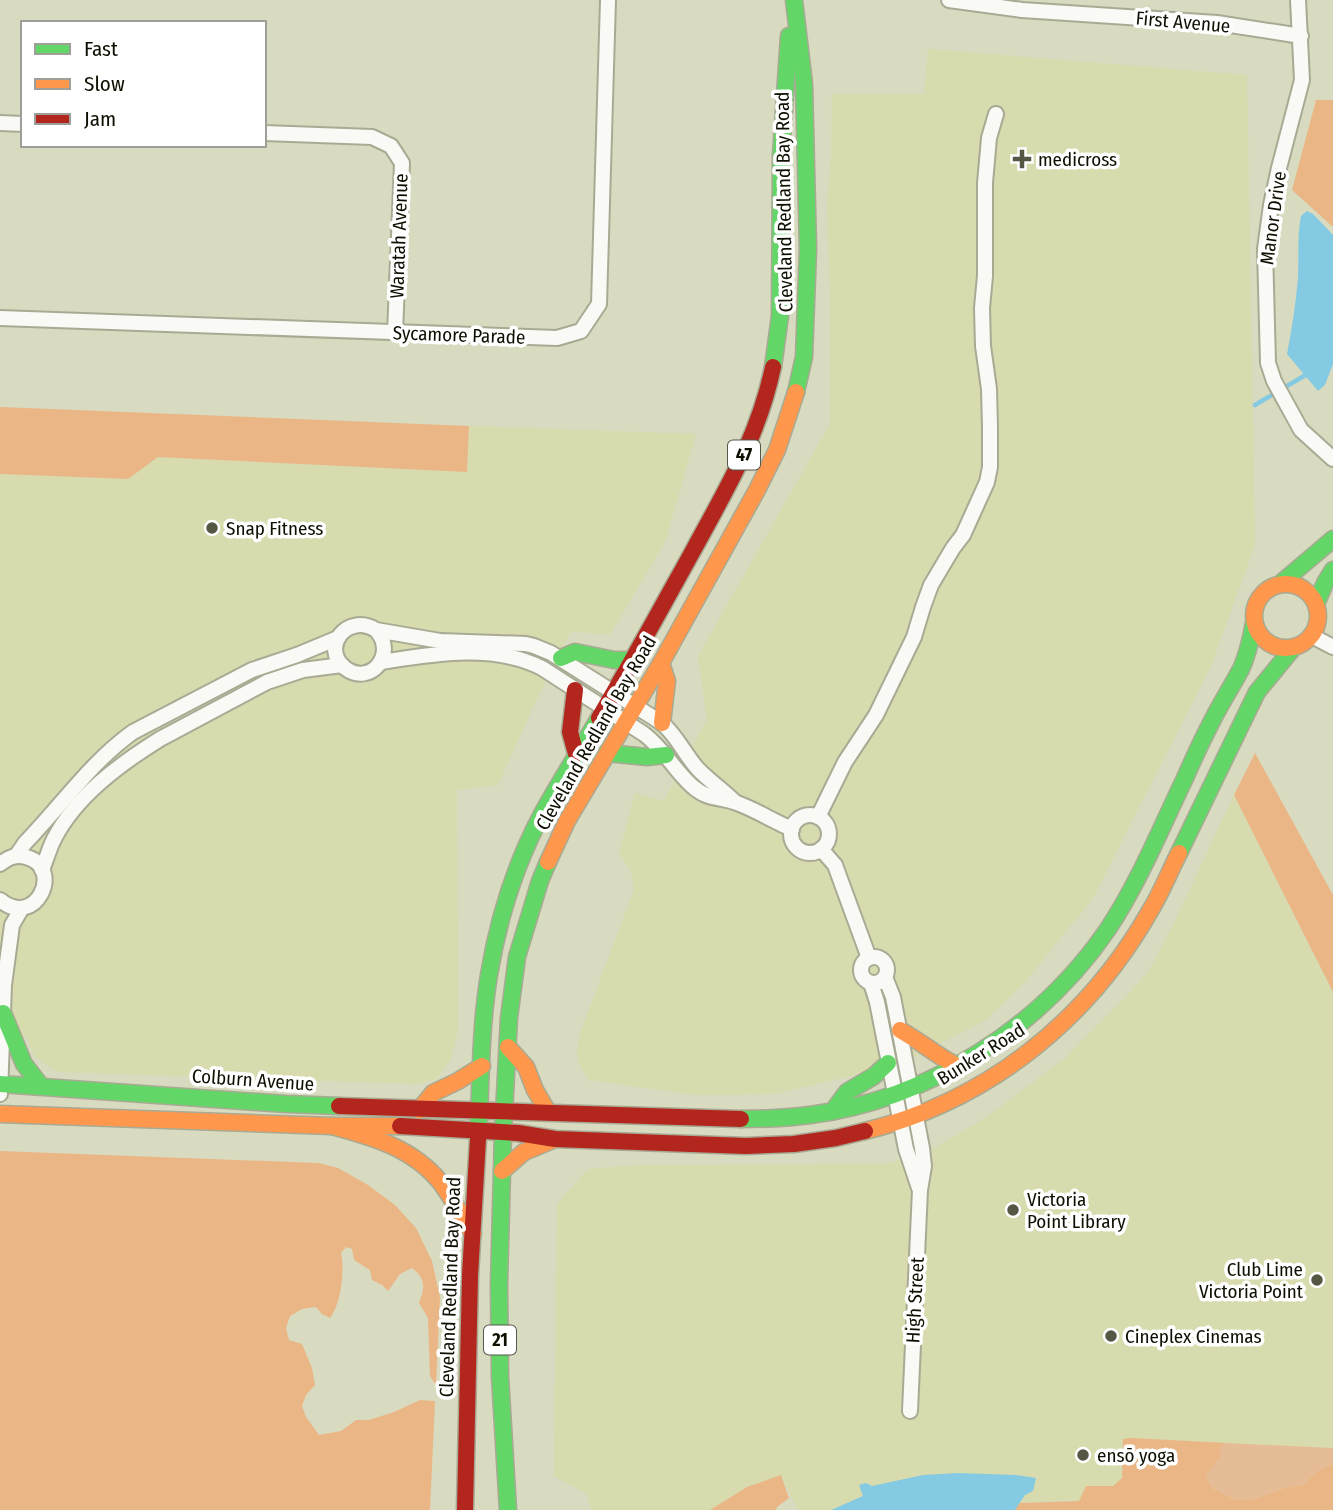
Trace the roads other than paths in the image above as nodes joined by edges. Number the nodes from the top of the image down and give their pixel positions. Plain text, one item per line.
1 (608, 0) edge
2 (793, 0) edge
3 (949, 0) edge
4 (1298, 0) edge
5 (1023, 5) edge
6 (1301, 36) junction
7 (996, 114) dead end
8 (0, 123) edge
9 (21, 124) edge
10 (266, 133) edge
11 (0, 318) edge
12 (395, 333) junction
13 (1333, 459) edge
14 (1333, 539) edge
15 (1333, 570) edge
16 (1280, 584) junction
17 (1316, 604) junction
18 (1254, 623) junction
19 (376, 630) junction
20 (1311, 636) junction
21 (338, 638) junction
22 (1294, 647) junction
23 (1333, 647) edge
24 (561, 658) junction
25 (633, 660) junction
26 (381, 662) junction
27 (661, 663) junction
28 (342, 665) junction
29 (575, 690) junction
30 (613, 692) junction
31 (635, 706) junction
32 (604, 708) junction
33 (626, 722) junction
34 (662, 723) junction
35 (607, 753) junction
36 (576, 754) junction
37 (666, 755) junction
38 (735, 802) junction
39 (818, 817) junction
40 (792, 829) junction
41 (821, 849) junction
42 (16, 856) junction
43 (0, 864) edge
44 (42, 870) junction
45 (0, 900) edge
46 (22, 908) junction
47 (878, 980) junction
48 (3, 1013) junction
49 (900, 1030) junction
50 (509, 1047) junction
51 (888, 1063) junction
52 (482, 1066) junction
53 (957, 1066) junction
54 (0, 1084) edge
55 (41, 1086) junction
56 (903, 1091) junction
57 (0, 1094) edge
58 (419, 1110) junction
59 (479, 1111) junction
60 (504, 1111) junction
61 (833, 1111) junction
62 (548, 1112) junction
63 (0, 1114) edge
64 (916, 1115) junction
65 (901, 1121) junction
66 (332, 1126) junction
67 (479, 1130) junction
68 (503, 1132) junction
69 (555, 1139) junction
70 (502, 1171) junction
71 (920, 1190) junction
72 (473, 1234) junction
73 (910, 1411) dead end
74 (465, 1510) edge
75 (508, 1510) edge

1 - 12 street, Sycamore Parade
2 - 25 main road, Cleveland Redland Bay Road / 47
2 - 27 main road, Cleveland Redland Bay Road / 47
3 - 5 street, First Avenue
4 - 6 street, Manor Drive
5 - 6 street, First Avenue
6 - 13 street, Manor Drive
7 - 39 street
8 - 9 street
10 - 12 street, Waratah Avenue
11 - 12 street, Sycamore Parade
14 - 16 main road
15 - 17 main road
16 - 17 main road
16 - 18 main road
17 - 20 main road
18 - 22 main road
18 - 53 main road, Bunker Road
19 - 21 street
19 - 24 street
19 - 26 street
20 - 22 main road
20 - 23 street
21 - 28 street
21 - 42 street
22 - 64 main road, Bunker Road
24 - 25 main road
24 - 30 street
25 - 30 main road, Cleveland Redland Bay Road / 47
26 - 28 street
26 - 29 street
27 - 31 main road, Cleveland Redland Bay Road / 47
27 - 34 main road
28 - 44 street
29 - 32 street
29 - 36 main road
30 - 31 street
30 - 32 main road, Cleveland Redland Bay Road / 47
31 - 33 main road, Cleveland Redland Bay Road / 47
31 - 34 street
32 - 33 street
32 - 36 main road, Cleveland Redland Bay Road / 47
33 - 35 main road, Cleveland Redland Bay Road / 47
33 - 37 street
34 - 38 street
35 - 37 main road
35 - 50 main road, Cleveland Redland Bay Road / 47
36 - 52 main road, Cleveland Redland Bay Road / 47
37 - 38 street
38 - 40 street
39 - 40 street
39 - 41 street
40 - 41 street
41 - 47 street
42 - 43 street
42 - 44 street
44 - 46 street
45 - 46 street
46 - 48 street
47 - 49 street
47 - 51 street
48 - 54 street
48 - 55 main road
49 - 53 main road
49 - 56 street
50 - 60 main road, Cleveland Redland Bay Road / 47
50 - 62 main road
51 - 56 street
51 - 61 main road
52 - 58 main road
52 - 59 main road, Cleveland Redland Bay Road / 47
53 - 56 main road, Bunker Road
54 - 55 main road, Colburn Avenue
54 - 57 street
55 - 58 main road, Colburn Avenue
56 - 61 main road, Bunker Road
56 - 64 street, High Street
56 - 65 street, High Street
58 - 59 main road, Colburn Avenue
59 - 60 main road, Colburn Avenue
59 - 67 main road, Cleveland Redland Bay Road / 47
60 - 62 main road, Bunker Road
60 - 68 main road, Cleveland Redland Bay Road / 21
61 - 62 main road, Bunker Road
63 - 66 main road
64 - 65 main road, Bunker Road
64 - 71 street, High Street
65 - 69 main road, Bunker Road
65 - 71 street, High Street
66 - 67 main road
66 - 72 main road
67 - 68 main road, Bunker Road
67 - 72 main road, Cleveland Redland Bay Road / 47
68 - 69 main road, Bunker Road
68 - 70 main road, Cleveland Redland Bay Road / 21
69 - 70 main road
70 - 75 main road, Cleveland Redland Bay Road / 21
71 - 73 street, High Street
72 - 74 main road, Cleveland Redland Bay Road / 21

